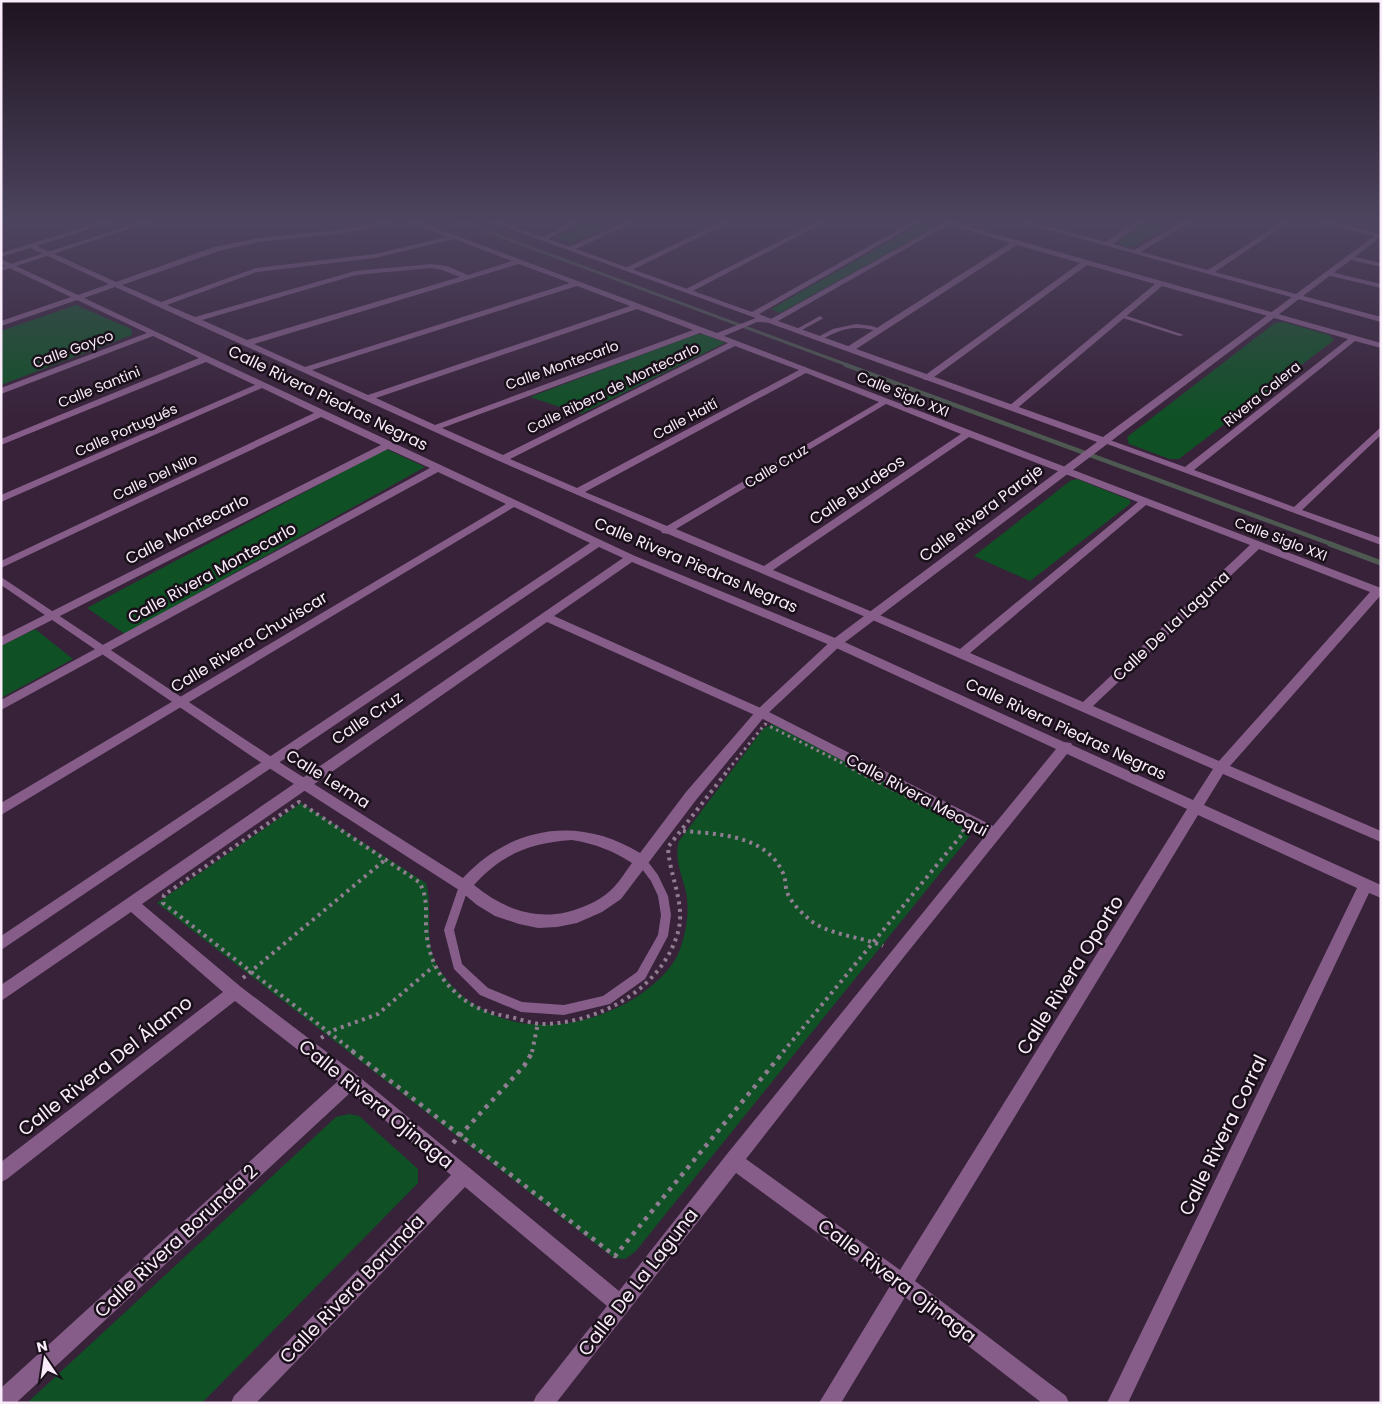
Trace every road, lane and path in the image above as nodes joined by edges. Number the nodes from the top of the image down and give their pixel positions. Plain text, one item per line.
1 (57, 288) edge
2 (105, 288) edge
3 (118, 288) edge
4 (208, 288) edge
5 (306, 288) edge
6 (432, 288) edge
7 (564, 288) edge
8 (590, 288) edge
9 (681, 288) edge
10 (693, 288) edge
11 (806, 288) edge
12 (833, 288) edge
13 (946, 288) edge
14 (1051, 288) edge
15 (1156, 288) edge
16 (1177, 288) edge
17 (1263, 288) edge
18 (1308, 288) edge
19 (688, 290) junction
20 (77, 297) junction
21 (1295, 297) junction
22 (160, 305) junction
23 (637, 306) junction
24 (1271, 315) junction
25 (1122, 316) junction
26 (755, 318) junction
27 (820, 318) dead end
28 (195, 320) junction
29 (1381, 320) edge
30 (774, 321) junction
31 (1, 324) edge
32 (700, 330) junction
33 (798, 330) junction
34 (880, 330) junction
35 (155, 333) junction
36 (1182, 335) dead end
37 (718, 336) junction
38 (819, 338) junction
39 (1354, 338) junction
40 (247, 343) junction
41 (735, 343) junction
42 (1381, 346) edge
43 (850, 350) junction
44 (207, 358) junction
45 (306, 369) junction
46 (806, 370) junction
47 (927, 378) junction
48 (262, 385) junction
49 (1, 391) edge
50 (368, 398) junction
51 (886, 402) junction
52 (1012, 408) junction
53 (320, 413) junction
54 (434, 428) junction
55 (1381, 430) edge
56 (967, 434) junction
57 (1104, 441) junction
58 (1, 442) edge
59 (388, 445) junction
60 (502, 459) junction
61 (438, 468) junction
62 (1187, 471) junction
63 (1064, 472) junction
64 (577, 492) junction
65 (1, 500) edge
66 (1144, 502) junction
67 (514, 503) junction
68 (1296, 511) junction
69 (666, 531) junction
70 (599, 542) junction
71 (1381, 542) edge
72 (1257, 545) junction
73 (630, 558) junction
74 (1, 565) edge
75 (764, 571) junction
76 (1, 580) edge
77 (1379, 592) edge
78 (53, 615) junction
79 (872, 615) junction
80 (546, 617) junction
81 (1, 642) edge
82 (836, 642) junction
83 (104, 650) junction
84 (961, 654) junction
85 (181, 702) junction
86 (1, 706) edge
87 (1084, 708) junction
88 (761, 713) junction
89 (1066, 746) junction
90 (271, 763) junction
91 (1220, 768) junction
92 (303, 783) junction
93 (1197, 807) junction
94 (1, 810) edge
95 (674, 828) junction
96 (994, 833) junction
97 (1380, 836) edge
98 (402, 846) junction
99 (386, 860) junction
100 (641, 861) junction
101 (464, 886) junction
102 (1374, 888) edge
103 (131, 904) junction
104 (874, 941) junction
105 (1, 944) edge
106 (898, 953) junction
107 (434, 966) junction
108 (252, 971) junction
109 (233, 990) junction
110 (1, 994) edge
111 (538, 1023) junction
112 (328, 1031) junction
113 (308, 1048) junction
114 (351, 1081) junction
115 (459, 1136) junction
116 (440, 1156) junction
117 (733, 1160) junction
118 (1, 1174) edge
119 (463, 1176) junction
120 (904, 1284) junction
121 (621, 1305) junction
122 (1, 1402) edge
123 (241, 1403) edge
124 (542, 1403) edge
125 (829, 1403) edge
126 (1059, 1403) edge
127 (1118, 1403) edge

1 - 20 street, Calle Rivera Piedras Negras
2 - 20 street
3 - 22 street, Calle Rivera Piedras Negras
4 - 22 street
5 - 28 street
6 - 40 street
7 - 45 street
8 - 23 street, Calle Siglo XXI
9 - 19 street, Calle Siglo XXI
10 - 19 street
11 - 26 street
12 - 30 street
13 - 34 street
14 - 47 street
15 - 25 street
16 - 24 street
17 - 21 street
18 - 21 street, Calle Rivera Paraje
19 - 26 street, Calle Siglo XXI
20 - 31 street
20 - 35 street, Calle Rivera Piedras Negras
21 - 24 street, Calle Rivera Paraje
21 - 29 street
22 - 28 street, Calle Rivera Piedras Negras
23 - 32 street, Calle Siglo XXI
23 - 50 street
24 - 39 street
24 - 57 street, Calle Rivera Paraje
25 - 36 lane
25 - 52 street
26 - 30 street, Calle Siglo XXI
26 - 37 street
27 - 33 lane
28 - 40 street, Calle Rivera Piedras Negras
30 - 33 street, Calle Siglo XXI
32 - 37 street, Calle Siglo XXI
32 - 54 street, Calle Montecarlo
33 - 38 street, Calle Siglo XXI
34 - 38 lane
34 - 43 street
35 - 44 street, Calle Rivera Piedras Negras
35 - 49 street, Calle Goyco
37 - 41 street, Calle Siglo XXI
38 - 43 street, Calle Siglo XXI
39 - 42 street
39 - 62 street, Rivera Calera
40 - 45 street, Calle Rivera Piedras Negras
41 - 46 street, Calle Siglo XXI
41 - 60 street, Calle Ribera de Montecarlo
43 - 47 street, Calle Siglo XXI
44 - 48 street, Calle Rivera Piedras Negras
44 - 58 street, Calle Santini
45 - 50 street, Calle Rivera Piedras Negras
46 - 51 street, Calle Siglo XXI
46 - 64 street, Calle Haití
47 - 52 street, Calle Siglo XXI
48 - 53 street, Calle Rivera Piedras Negras
48 - 65 street, Calle Portugués
50 - 54 street, Calle Rivera Piedras Negras
51 - 56 street, Calle Siglo XXI
51 - 69 street, Calle Cruz
52 - 57 street, Calle Siglo XXI
53 - 59 street, Calle Rivera Piedras Negras
53 - 74 street, Calle Del Nilo
54 - 60 street, Calle Rivera Piedras Negras
55 - 68 street
56 - 63 street, Calle Siglo XXI
56 - 75 street, Calle Burdeos
57 - 62 street, Calle Siglo XXI
57 - 63 street, Calle Rivera Paraje
59 - 61 street, Calle Rivera Piedras Negras
59 - 78 street, Calle Montecarlo
60 - 64 street, Calle Rivera Piedras Negras
61 - 67 street, Calle Rivera Piedras Negras
61 - 83 street, Calle Rivera Montecarlo
62 - 68 street, Calle Siglo XXI
63 - 66 street, Calle Siglo XXI
63 - 79 street, Calle Rivera Paraje
64 - 69 street, Calle Rivera Piedras Negras
66 - 72 street, Calle Siglo XXI
66 - 84 street
67 - 70 street, Calle Rivera Piedras Negras
67 - 85 street, Calle Rivera Chuviscar
68 - 71 street, Calle Siglo XXI
69 - 75 street, Calle Rivera Piedras Negras
70 - 73 street, Calle Rivera Piedras Negras
70 - 90 street, Calle Cruz
72 - 77 street, Calle Siglo XXI
72 - 87 street, Calle De La Laguna
73 - 80 street, Calle Cruz
73 - 82 street, Calle Rivera Piedras Negras
75 - 79 street, Calle Rivera Piedras Negras
76 - 78 street, Calle Lerma
77 - 91 street, Calle Rivera Oporto
78 - 81 street, Calle Montecarlo
78 - 83 street, Calle Lerma
79 - 82 street, Calle Rivera Paraje
79 - 84 street, Calle Rivera Piedras Negras
80 - 88 street, Calle Rivera Meoqui
80 - 92 street, Calle Cruz
82 - 88 street, Calle Rivera Paraje
82 - 89 street, Calle Rivera Piedras Negras
83 - 85 street, Calle Lerma
83 - 86 street, Calle Rivera Montecarlo
84 - 87 street, Calle Rivera Piedras Negras
85 - 90 street, Calle Lerma
85 - 94 street, Calle Rivera Chuviscar
87 - 91 street, Calle Rivera Piedras Negras
88 - 95 street, Calle Rivera Paraje
88 - 96 street, Calle Rivera Meoqui
89 - 93 street, Calle Rivera Piedras Negras
89 - 96 street
90 - 92 street, Calle Lerma
90 - 105 street, Calle Cruz
91 - 93 street, Calle Rivera Oporto
91 - 97 street, Calle Rivera Piedras Negras
92 - 98 street, Calle Lerma
92 - 103 street, Calle Cruz
93 - 102 street, Calle Rivera Piedras Negras
93 - 120 street, Calle Rivera Oporto
95 - 100 street, Calle Rivera Paraje
95 - 104 path
95 - 104 path
95 - 111 path
96 - 106 street, Calle Rivera Meoqui
98 - 99 path
98 - 101 street, Calle Lerma
99 - 107 path
99 - 108 path
99 - 108 path
100 - 101 street
100 - 101 street, Calle Lerma
100 - 101 lane
102 - 127 street, Calle Rivera Corral
103 - 109 street, Calle Rivera Ojinaga
103 - 110 street, Calle Cruz
104 - 106 path
104 - 115 path
106 - 117 street, Calle Rivera Meoqui
107 - 111 path
107 - 112 path
108 - 109 path
108 - 112 path
109 - 113 street, Calle Rivera Ojinaga
109 - 118 street, Calle Rivera Del Álamo
111 - 115 path
112 - 113 path
112 - 115 path
113 - 114 street, Calle Rivera Ojinaga
114 - 116 street, Calle Rivera Ojinaga
114 - 122 street, Calle Rivera Borunda 2
115 - 116 path
116 - 119 street, Calle Rivera Ojinaga
117 - 120 street, Calle Rivera Ojinaga
117 - 121 street, Calle De La Laguna
119 - 121 street, Calle Rivera Ojinaga
119 - 123 street, Calle Rivera Borunda
120 - 125 street, Calle Rivera Oporto
120 - 126 street, Calle Rivera Ojinaga
121 - 124 street, Calle De La Laguna

